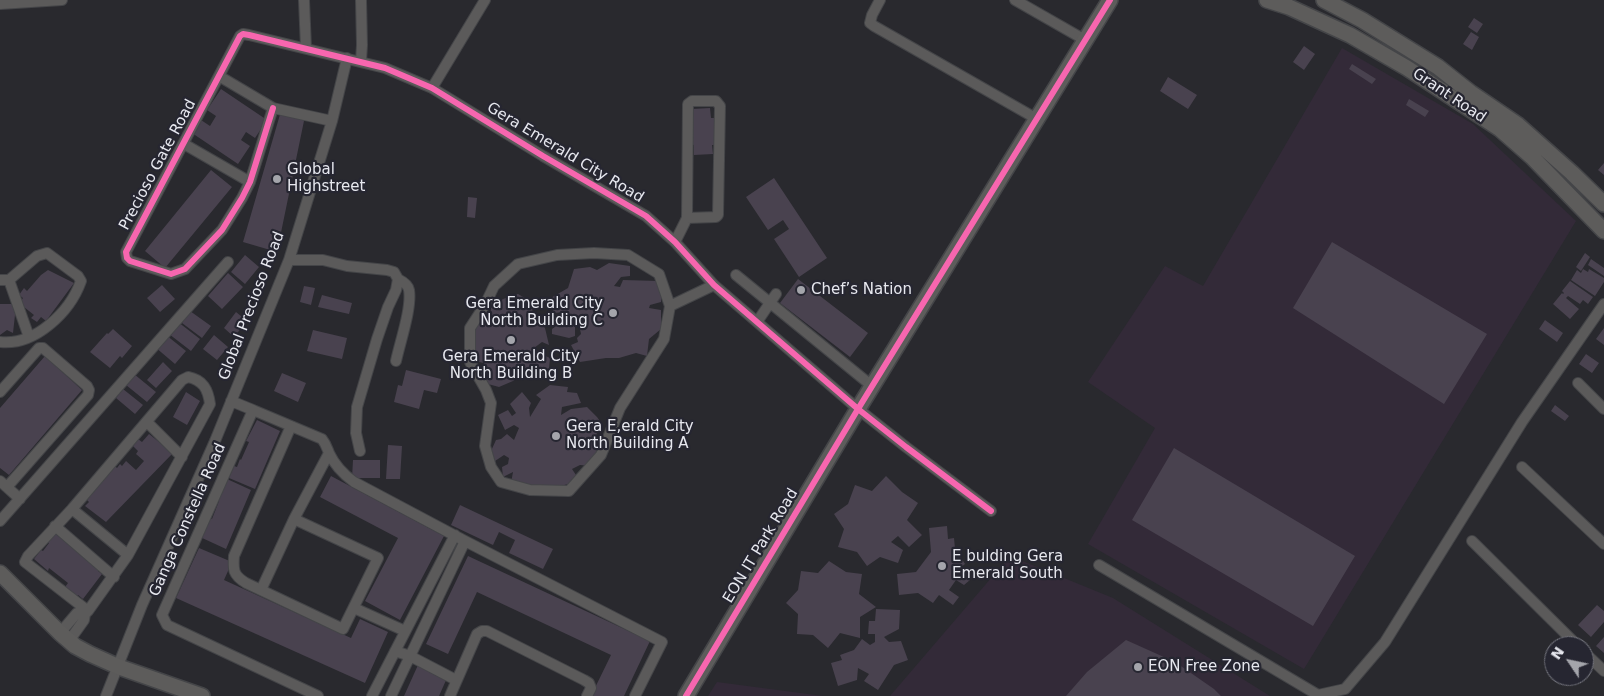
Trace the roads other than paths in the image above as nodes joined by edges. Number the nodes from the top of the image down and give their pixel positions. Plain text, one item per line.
1 (53, 0) edge
2 (62, 0) edge
3 (304, 0) edge
4 (361, 0) edge
5 (484, 0) edge
6 (880, 0) edge
7 (1016, 0) edge
8 (1110, 0) edge
9 (1267, 0) edge
10 (1324, 0) edge
11 (1, 3) edge
12 (1085, 40) junction
13 (306, 48) junction
14 (347, 58) junction
15 (361, 61) junction
16 (219, 76) junction
17 (432, 88) junction
18 (273, 108) junction
19 (1037, 119) junction
20 (332, 121) junction
21 (184, 144) junction
22 (250, 182) junction
23 (1604, 204) edge
24 (687, 218) junction
25 (1604, 231) edge
26 (675, 242) junction
27 (289, 260) junction
28 (228, 262) dead end
29 (736, 275) dead end
30 (398, 279) junction
31 (4, 280) edge
32 (714, 285) junction
33 (773, 298) junction
34 (1604, 304) edge
35 (670, 306) junction
36 (757, 322) junction
37 (28, 336) junction
38 (0, 342) edge
39 (396, 361) dead end
40 (1578, 383) dead end
41 (872, 386) junction
42 (0, 392) edge
43 (231, 401) junction
44 (858, 409) junction
45 (1604, 409) edge
46 (253, 410) junction
47 (147, 422) junction
48 (291, 426) junction
49 (360, 452) dead end
50 (329, 453) junction
51 (182, 457) junction
52 (1522, 467) dead end
53 (3, 484) edge
54 (20, 499) junction
55 (72, 509) junction
56 (991, 511) dead end
57 (294, 519) junction
58 (0, 521) edge
59 (55, 526) junction
60 (454, 535) junction
61 (465, 541) junction
62 (1472, 541) dead end
63 (1604, 544) edge
64 (128, 555) junction
65 (1099, 565) dead end
66 (0, 573) edge
67 (114, 577) junction
68 (261, 590) junction
69 (354, 608) junction
70 (86, 612) junction
71 (405, 631) junction
72 (1568, 636) edge
73 (64, 637) junction
74 (395, 651) junction
75 (410, 656) junction
76 (1594, 662) edge
77 (118, 667) junction
78 (1604, 672) edge
79 (456, 680) junction
80 (106, 696) edge
81 (202, 696) edge
82 (318, 696) edge
83 (372, 696) edge
84 (391, 696) edge
85 (450, 696) edge
86 (587, 696) edge
87 (635, 696) edge
88 (686, 696) edge

1 - 2 street
1 - 11 street
3 - 13 street
4 - 15 street
5 - 17 street
6 - 19 street
7 - 12 street
8 - 12 street, EON IT Park Road
9 - 25 street, Grant Road
10 - 23 street, Grant Road
12 - 19 street, EON IT Park Road
13 - 14 street
13 - 16 street, Precioso Gate Road
14 - 15 street, Gera Emerald City Road
14 - 20 street, Global Precioso Road
15 - 17 street, Gera Emerald City Road
16 - 18 street
16 - 21 street, Precioso Gate Road
17 - 26 street, Gera Emerald City Road
18 - 20 street
18 - 22 street, Precioso Gate Road
19 - 41 street, EON IT Park Road
20 - 27 street, Global Precioso Road
21 - 22 street, Precioso Gate Road
21 - 22 street, Precioso Gate Road
24 - 24 street
24 - 26 street
26 - 32 street, Gera Emerald City Road
27 - 30 street
27 - 43 street, Global Precioso Road
28 - 54 street
29 - 33 street
30 - 39 street
30 - 49 street
31 - 37 street
31 - 37 street
32 - 35 street
32 - 36 street, Gera Emerald City Road
33 - 36 street
33 - 41 street
34 - 65 street
35 - 35 street
36 - 44 street, Gera Emerald City Road
37 - 38 street
40 - 45 street
41 - 44 street, EON IT Park Road
42 - 53 street
43 - 46 street
43 - 77 street, Global Precioso Road
44 - 56 street, Gera Emerald City Road
44 - 88 street, EON IT Park Road
46 - 48 street
46 - 82 street, Ganga Constella Road
47 - 51 street
47 - 51 street
47 - 55 street
48 - 50 street
48 - 68 street
50 - 57 street
50 - 60 street
51 - 64 street
52 - 63 street
53 - 54 street
54 - 58 street
55 - 59 street
55 - 64 street
57 - 68 street
57 - 69 street
59 - 67 street
59 - 70 street
60 - 61 street
60 - 71 street
61 - 75 street
61 - 87 street
62 - 72 street
64 - 67 street
66 - 73 street
67 - 70 street
68 - 69 street
69 - 71 street
70 - 73 street
71 - 74 street
73 - 77 street
74 - 75 street
74 - 83 street
75 - 79 street
75 - 84 street
76 - 78 street
77 - 80 street, Global Precioso Road
77 - 81 street
79 - 85 street
79 - 86 street

